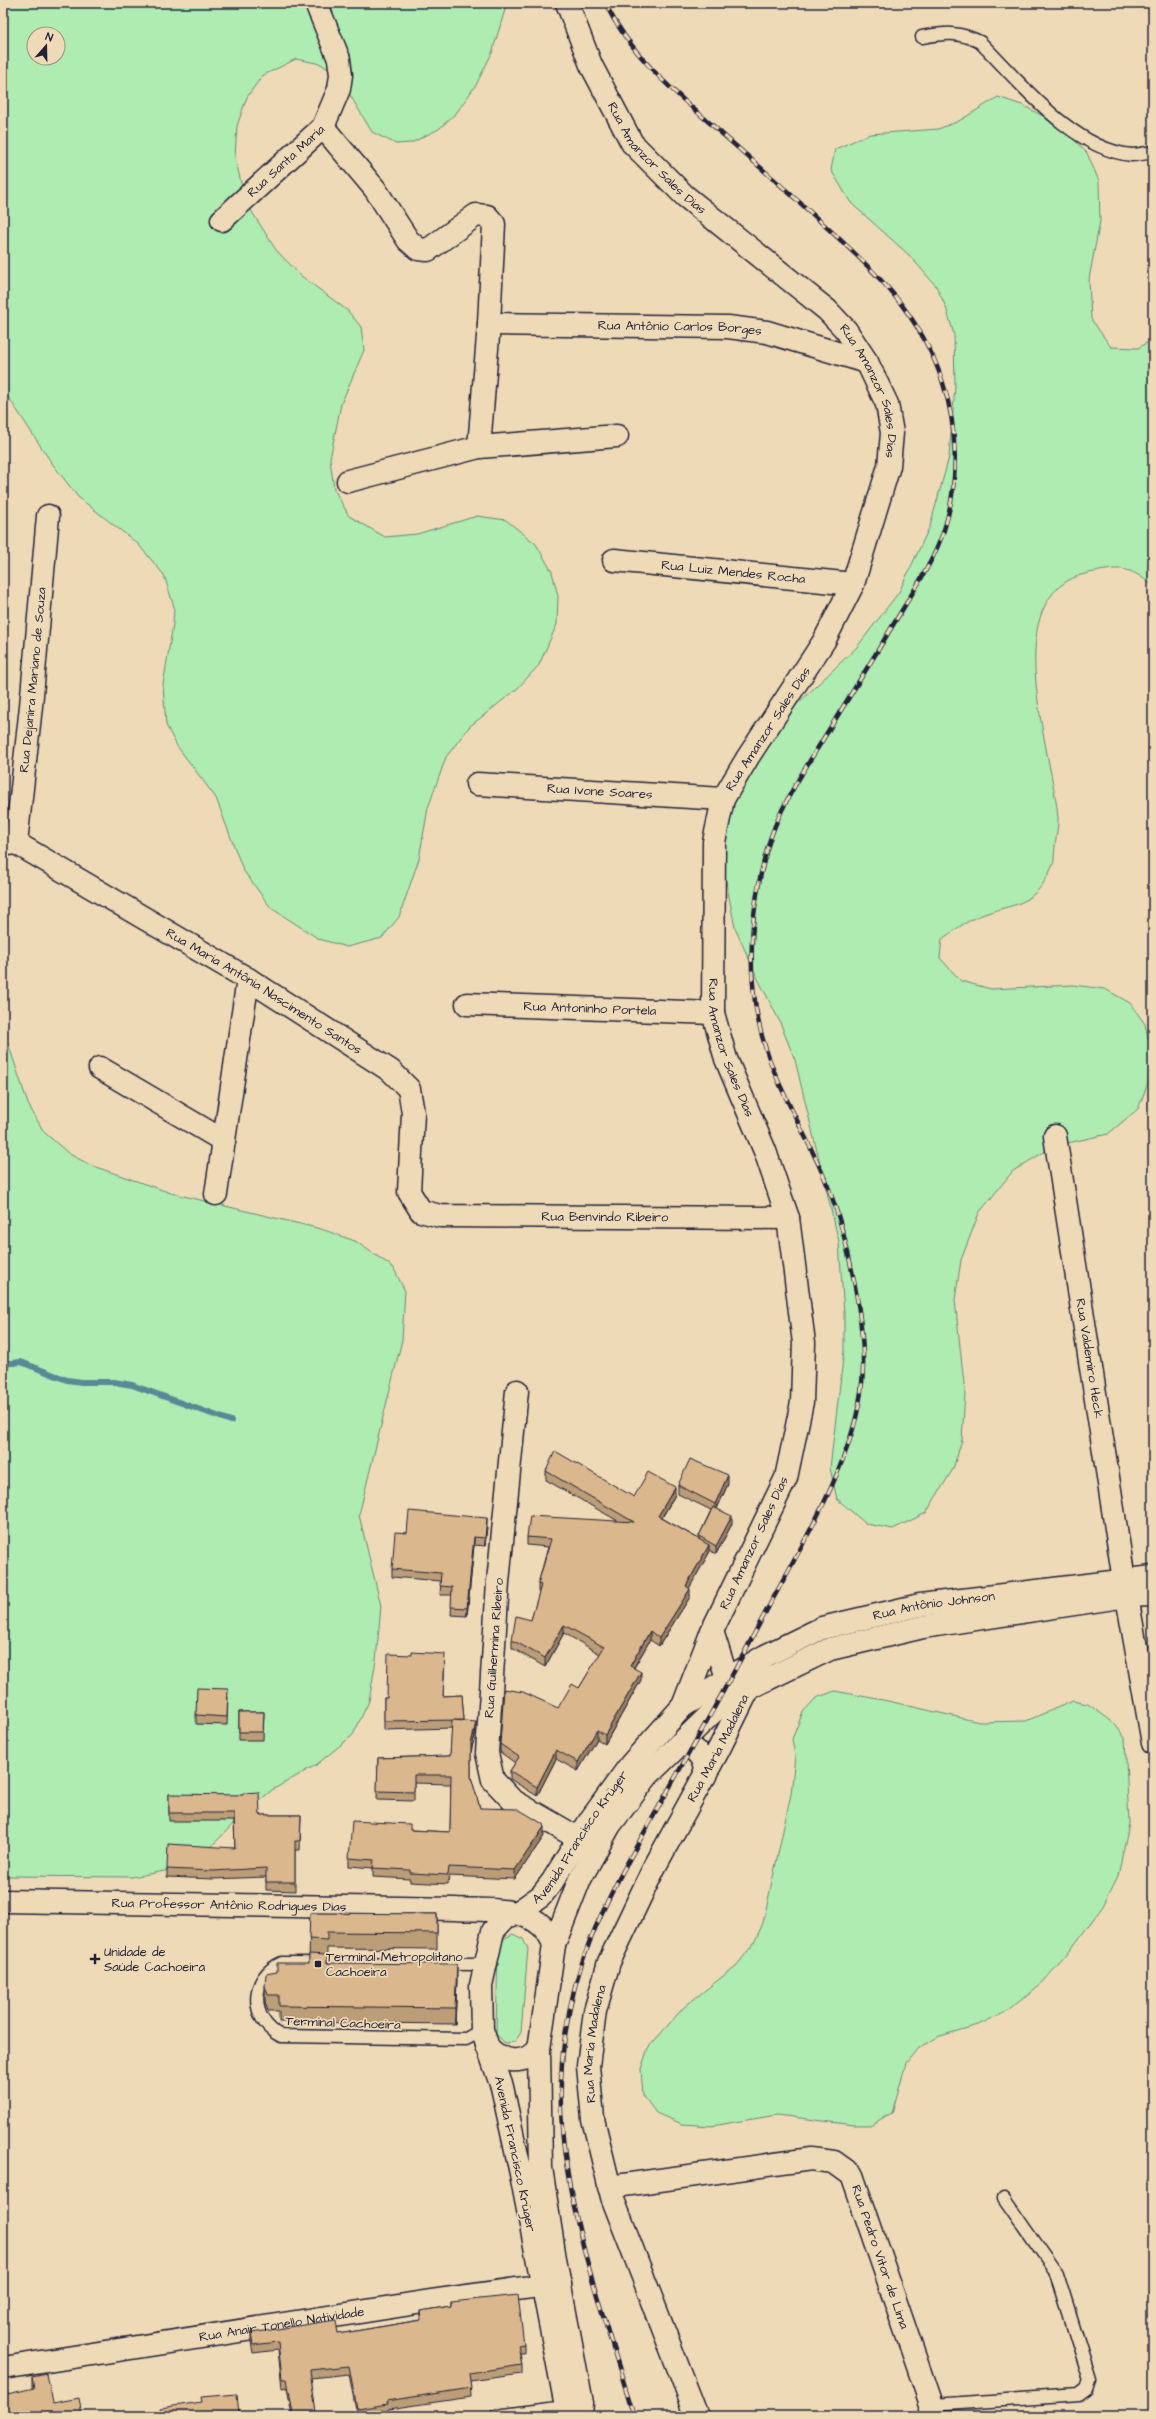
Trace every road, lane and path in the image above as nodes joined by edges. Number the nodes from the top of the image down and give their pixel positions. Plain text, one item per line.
1 (316, 3) edge
2 (567, 3) edge
3 (922, 37) dead end
4 (323, 127) junction
5 (1153, 152) edge
6 (222, 220) dead end
7 (489, 324) junction
8 (867, 362) junction
9 (617, 436) dead end
10 (479, 447) junction
11 (348, 481) dead end
12 (48, 516) dead end
13 (614, 560) dead end
14 (853, 584) junction
15 (477, 784) dead end
16 (723, 799) junction
17 (10, 844) edge
18 (248, 979) junction
19 (467, 1004) dead end
20 (713, 1013) junction
21 (100, 1068) dead end
22 (1055, 1136) dead end
23 (224, 1141) junction
24 (216, 1194) dead end
25 (421, 1211) joint
26 (788, 1218) junction
27 (517, 1391) dead end
28 (1153, 1577) edge
29 (1125, 1588) junction
30 (1153, 1595) edge
31 (712, 1631) junction
32 (726, 1678) junction
33 (749, 1688) junction
34 (728, 1700) joint
35 (683, 1706) junction
36 (1153, 1743) edge
37 (679, 1744) junction
38 (705, 1776) junction
39 (587, 1844) junction
40 (3, 1900) edge
41 (455, 1909) junction
42 (517, 1913) junction
43 (491, 1934) junction
44 (554, 1945) junction
45 (485, 1964) junction
46 (485, 2038) junction
47 (539, 2049) junction
48 (609, 2187) junction
49 (1004, 2198) dead end
50 (551, 2284) junction
51 (3, 2368) edge
52 (933, 2410) edge
53 (571, 2413) edge
54 (496, 2416) edge
55 (697, 2416) edge

1 - 4 street, Rua Santa Maria
2 - 8 street, Rua Amanzor Sales Dias
3 - 5 lane
4 - 6 street, Rua Santa Maria
4 - 7 street
7 - 8 street, Rua Antônio Carlos Borges
7 - 10 street
8 - 14 street, Rua Amanzor Sales Dias
9 - 10 street
10 - 11 street
12 - 17 street, Rua Dejanira Mariano de Souza
13 - 14 street, Rua Luiz Mendes Rocha
14 - 16 street, Rua Amanzor Sales Dias
15 - 16 street, Rua Ivone Soares
16 - 20 street, Rua Amanzor Sales Dias
17 - 18 street, Rua Maria Antônia Nascimento Santos
18 - 23 street
18 - 25 street, Rua Maria Antônia Nascimento Santos
19 - 20 street, Rua Antoninho Portela
20 - 26 street, Rua Amanzor Sales Dias
21 - 23 street
22 - 29 street, Rua Valdemiro Heck
23 - 24 street
25 - 26 street, Rua Benvindo Ribeiro
26 - 31 street, Rua Amanzor Sales Dias
27 - 39 street, Rua Guilhermina Ribeiro
28 - 29 street, Rua Antônio Johnson
29 - 30 street, Rua Antônio Johnson
29 - 32 street, Rua Antônio Johnson
29 - 33 street, Rua Antônio Johnson
29 - 36 street, Rua Valdemiro Heck
31 - 32 street
31 - 35 street, Rua Amanzor Sales Dias
32 - 35 street, Avenida Francisco Krüger
33 - 34 street, Rua Antônio Johnson
33 - 38 street, Rua Maria Madalena
34 - 37 street, Avenida Francisco Krüger
35 - 39 street, Avenida Francisco Krüger
37 - 38 street
37 - 39 street, Avenida Francisco Krüger
38 - 48 street, Rua Maria Madalena
39 - 42 street, Avenida Francisco Krüger
39 - 44 street, Avenida Francisco Krüger
40 - 41 street, Rua Professor Antônio Rodrigues Dias
41 - 42 street, Rua Professor Antônio Rodrigues Dias
41 - 43 street
42 - 43 street, Avenida Francisco Krüger
42 - 44 street, Rua Professor Antônio Rodrigues Dias
43 - 45 street, Avenida Francisco Krüger
44 - 47 street, Avenida Francisco Krüger
45 - 46 street, Avenida Francisco Krüger
45 - 46 lane, Terminal Cachoeira
46 - 47 street
46 - 50 street, Avenida Francisco Krüger
47 - 50 street, Avenida Francisco Krüger
48 - 52 street, Rua Pedro Vitor de Lima
48 - 55 street, Rua Maria Madalena
49 - 52 lane
50 - 51 street, Rua Anair Tonello Natividade
50 - 53 street, Avenida Francisco Krüger
53 - 54 lane

